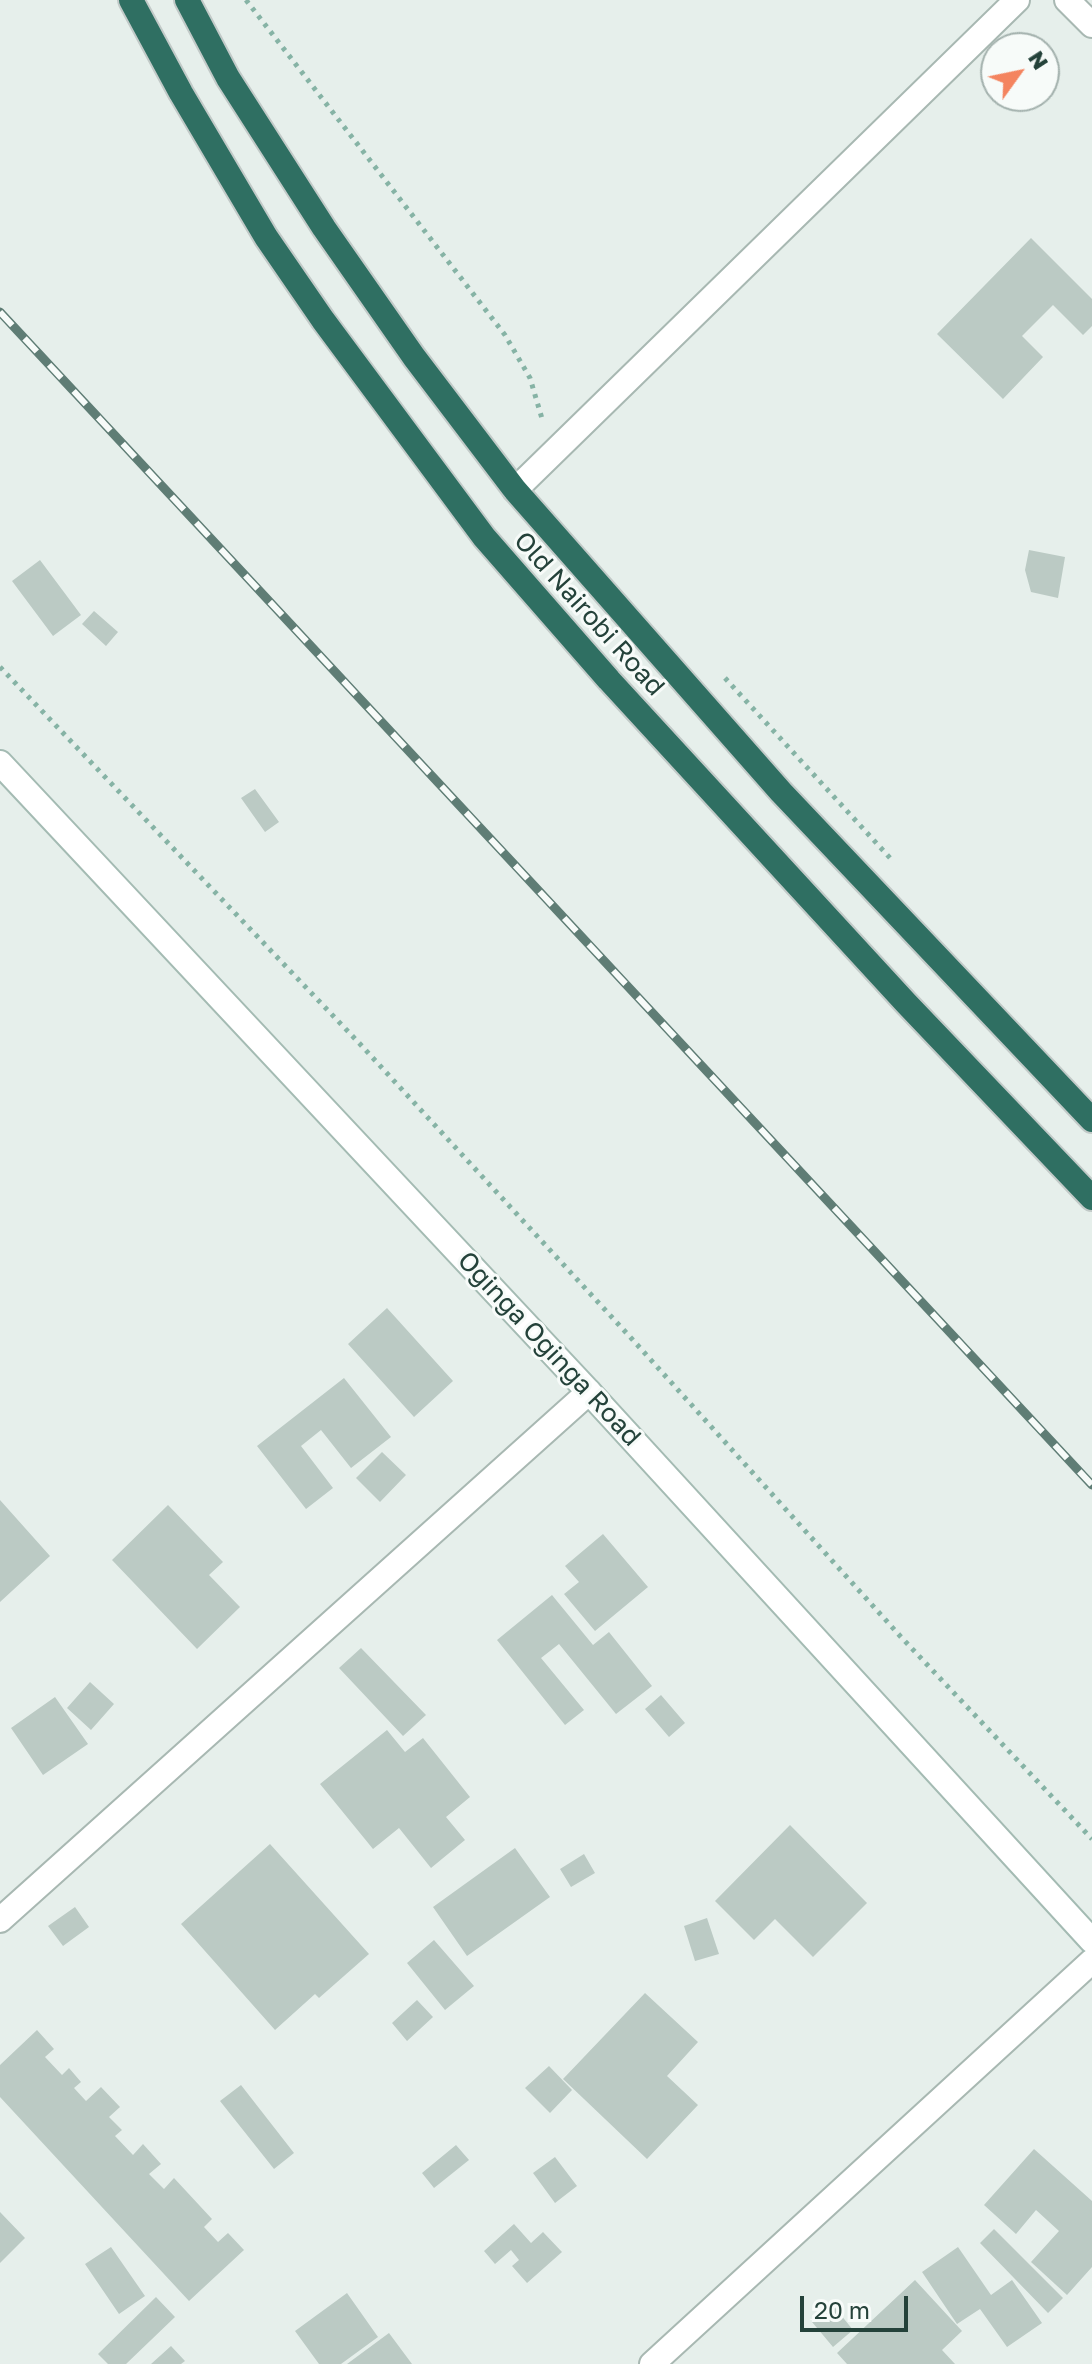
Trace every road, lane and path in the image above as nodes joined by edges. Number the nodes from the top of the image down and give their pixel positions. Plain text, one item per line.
1 (131, 0) edge
2 (187, 0) edge
3 (246, 0) edge
4 (1017, 0) edge
5 (1067, 0) edge
6 (1092, 25) edge
7 (544, 428) dead end
8 (515, 490) junction
9 (0, 667) edge
10 (725, 678) dead end
11 (0, 763) edge
12 (897, 866) dead end
13 (1092, 1120) edge
14 (1092, 1198) edge
15 (589, 1392) junction
16 (1092, 1839) edge
17 (0, 1920) edge
18 (1092, 1941) edge
19 (1092, 1961) edge
20 (652, 2364) edge

1 - 14 highway, Old Nairobi Road
2 - 8 highway, Old Nairobi Road
3 - 7 path
4 - 8 street
5 - 6 street
8 - 13 highway, Old Nairobi Road
9 - 16 path
10 - 12 path
11 - 15 street, Oginga Oginga Road
15 - 17 street
15 - 18 street, Oginga Oginga Road
19 - 20 street

